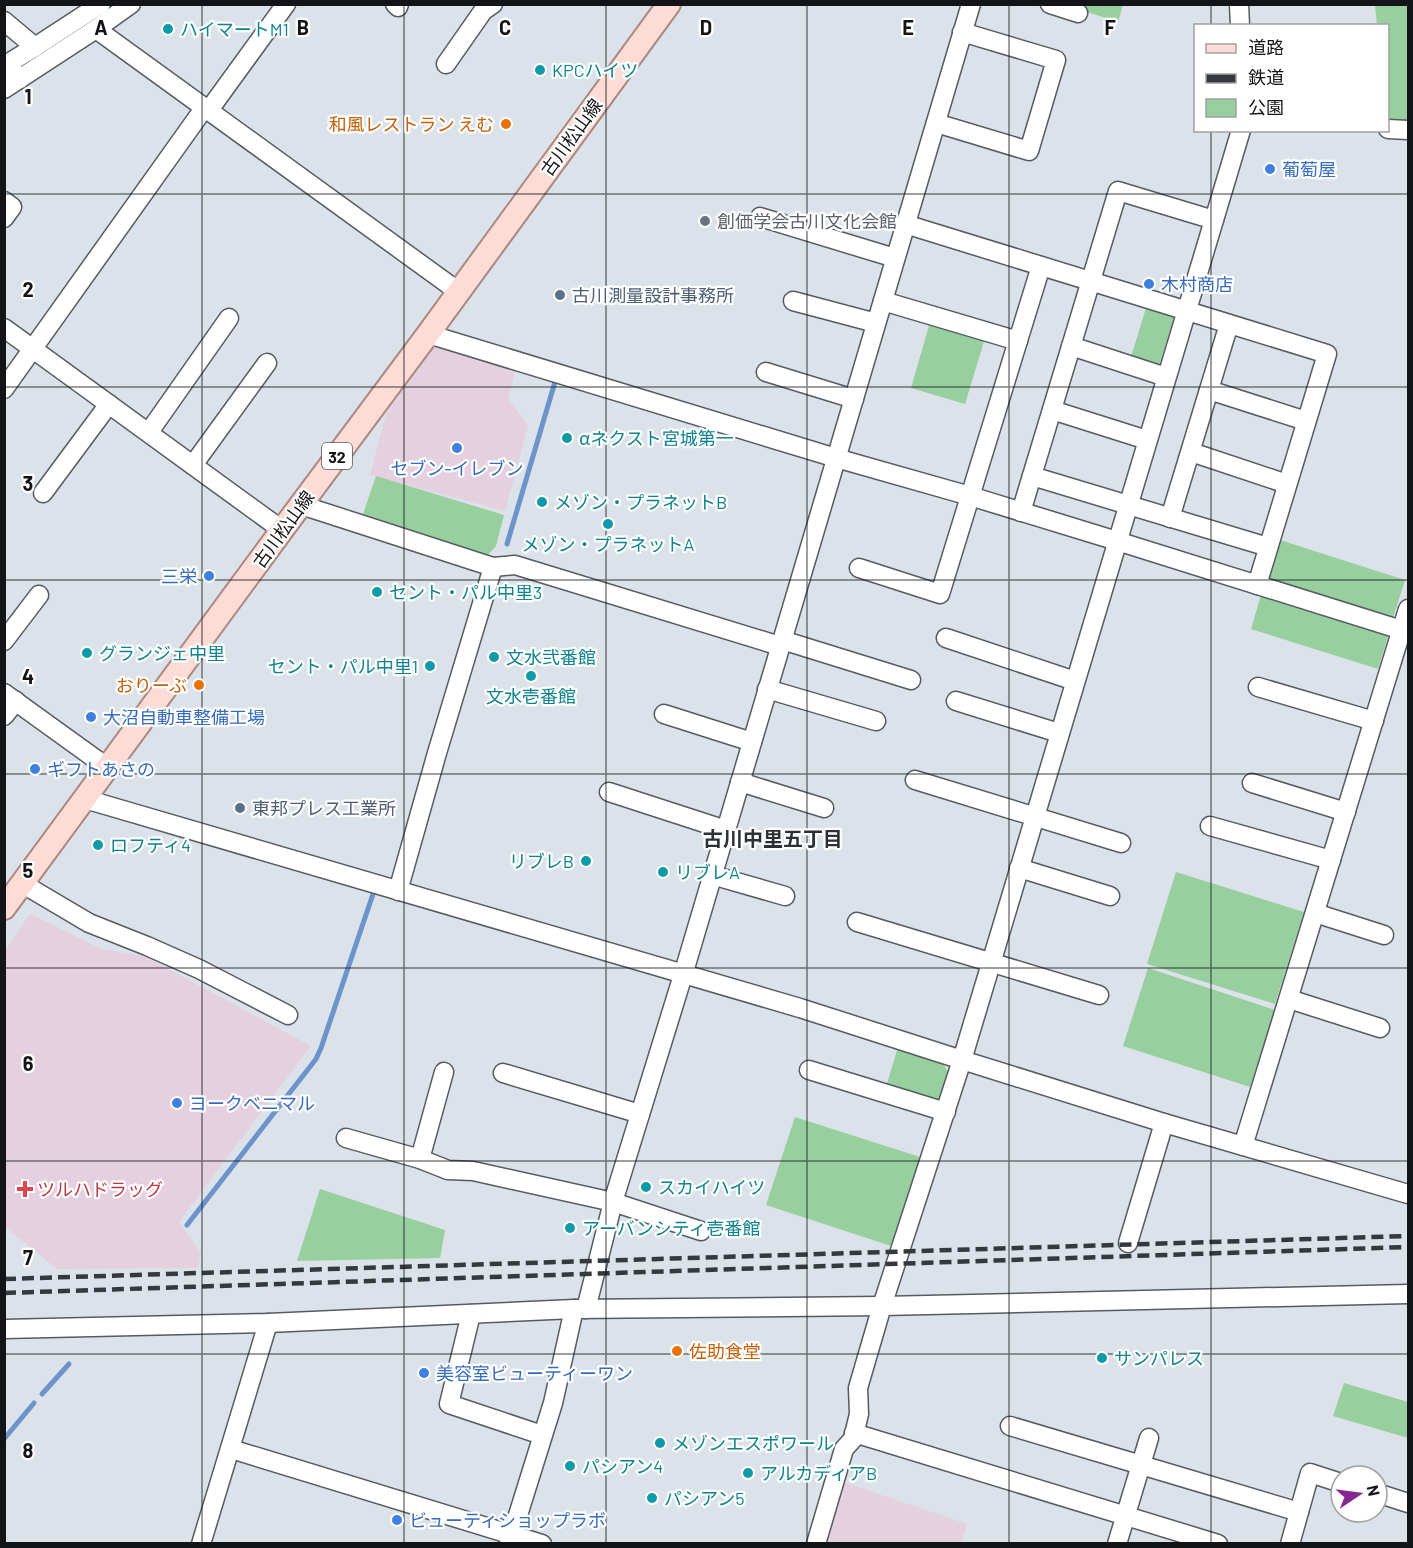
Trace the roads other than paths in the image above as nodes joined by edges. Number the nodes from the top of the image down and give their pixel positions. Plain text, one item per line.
1 (101, 4) edge
2 (131, 4) edge
3 (286, 4) edge
4 (493, 4) edge
5 (669, 4) edge
6 (971, 4) edge
7 (1050, 4) edge
8 (1239, 4) edge
9 (1078, 13) dead end
10 (4, 21) edge
11 (1240, 24) edge
12 (96, 28) junction
13 (962, 32) junction
14 (35, 47) junction
15 (446, 64) dead end
16 (16, 74) junction
17 (4, 89) edge
18 (207, 109) junction
19 (936, 123) junction
20 (1389, 129) edge
21 (1408, 130) edge
22 (1239, 132) edge
23 (4, 201) edge
24 (760, 217) dead end
25 (4, 218) edge
26 (1214, 220) junction
27 (906, 224) junction
28 (895, 258) junction
29 (1041, 266) junction
30 (1091, 281) junction
31 (459, 292) junction
32 (792, 301) dead end
33 (883, 301) junction
34 (1186, 311) junction
35 (229, 318) dead end
36 (876, 323) junction
37 (1229, 324) junction
38 (4, 328) edge
39 (428, 334) junction
40 (1018, 341) junction
41 (1071, 346) junction
42 (34, 349) junction
43 (267, 363) dead end
44 (766, 372) dead end
45 (1166, 377) junction
46 (4, 389) edge
47 (1209, 390) junction
48 (854, 399) junction
49 (109, 404) junction
50 (1052, 410) junction
51 (1306, 421) junction
52 (148, 432) junction
53 (1147, 440) junction
54 (1191, 452) junction
55 (836, 458) junction
56 (193, 465) junction
57 (1032, 476) junction
58 (1287, 484) junction
59 (43, 493) dead end
60 (970, 496) junction
61 (301, 505) junction
62 (1128, 505) junction
63 (1021, 512) junction
64 (1170, 518) junction
65 (282, 530) junction
66 (1117, 541) junction
67 (1268, 547) junction
68 (493, 567) junction
69 (859, 568) dead end
70 (1257, 585) junction
71 (39, 595) dead end
72 (1408, 609) edge
73 (1405, 631) edge
74 (946, 638) dead end
75 (4, 641) edge
76 (781, 643) junction
77 (911, 680) dead end
78 (1075, 681) junction
79 (1258, 687) dead end
80 (767, 689) junction
81 (10, 697) edge
82 (956, 701) dead end
83 (664, 714) dead end
84 (4, 716) edge
85 (1374, 721) junction
86 (876, 722) dead end
87 (1059, 733) junction
88 (752, 742) junction
89 (108, 768) junction
90 (915, 780) dead end
91 (740, 782) junction
92 (1252, 783) dead end
93 (609, 792) dead end
94 (85, 799) junction
95 (824, 808) dead end
96 (1346, 812) junction
97 (1034, 816) junction
98 (1210, 826) dead end
99 (726, 830) junction
100 (1121, 843) dead end
101 (1331, 860) junction
102 (1019, 868) junction
103 (712, 874) junction
104 (398, 891) junction
105 (11, 894) edge
106 (785, 896) dead end
107 (1110, 896) dead end
108 (1315, 913) junction
109 (857, 922) dead end
110 (1384, 935) dead end
111 (991, 963) junction
112 (682, 975) junction
113 (1099, 995) dead end
114 (1289, 999) junction
115 (288, 1015) dead end
116 (1380, 1028) dead end
117 (962, 1060) junction
118 (808, 1070) dead end
119 (444, 1072) dead end
120 (503, 1073) dead end
121 (946, 1112) junction
122 (640, 1114) junction
123 (1164, 1123) junction
124 (346, 1138) dead end
125 (1244, 1146) junction
126 (420, 1159) junction
127 (1408, 1194) edge
128 (613, 1202) junction
129 (701, 1231) dead end
130 (1128, 1242) dead end
131 (1408, 1294) edge
132 (882, 1306) junction
133 (580, 1309) junction
134 (471, 1314) junction
135 (268, 1323) junction
136 (4, 1329) edge
137 (1010, 1426) dead end
138 (854, 1433) junction
139 (542, 1435) junction
140 (1149, 1438) dead end
141 (231, 1449) junction
142 (1141, 1465) junction
143 (1329, 1479) edge
144 (1389, 1497) edge
145 (1408, 1503) edge
146 (1299, 1512) junction
147 (1126, 1515) junction
148 (510, 1539) edge
149 (201, 1544) edge
150 (542, 1544) edge
151 (816, 1544) edge
152 (1117, 1544) edge
153 (1218, 1544) edge
154 (1290, 1544) edge

1 - 14 street
2 - 12 street
3 - 18 street
4 - 15 street
5 - 31 main road, 古川松山線 / 32
6 - 13 street
7 - 9 street
8 - 11 street
10 - 14 street
12 - 16 street
12 - 18 street
13 - 19 street
13 - 19 street
14 - 16 street
16 - 17 street
18 - 31 street
18 - 42 street
19 - 27 street
20 - 21 street
22 - 26 street
23 - 25 street
24 - 28 street
26 - 30 street
26 - 34 street
27 - 28 street
27 - 29 street
28 - 33 street
29 - 30 street
29 - 40 street
30 - 34 street
30 - 41 street
31 - 39 main road, 古川松山線 / 32
32 - 36 street
33 - 36 street
33 - 40 street
34 - 37 street
34 - 45 street
35 - 52 street
36 - 48 street
37 - 47 street
37 - 51 street
38 - 42 street
39 - 55 street
39 - 61 main road, 古川松山線 / 32
40 - 60 street
41 - 45 street
41 - 50 street
42 - 46 street
42 - 49 street
43 - 56 street
44 - 48 street
45 - 53 street
47 - 51 street
47 - 54 street
48 - 55 street
49 - 52 street
49 - 59 street
50 - 53 street
50 - 57 street
51 - 58 street
52 - 56 street
53 - 62 street
54 - 58 street
54 - 64 street
55 - 60 street
55 - 76 street
56 - 65 street
57 - 62 street
57 - 63 street
58 - 67 street
60 - 63 street
60 - 69 street
61 - 65 main road, 古川松山線 / 32
61 - 68 street
62 - 64 street
62 - 66 street
63 - 66 street
64 - 67 street
65 - 89 main road, 古川松山線 / 32
66 - 70 street
66 - 78 street
67 - 70 street
68 - 76 street
68 - 104 street
70 - 73 street
71 - 75 street
72 - 73 street
73 - 85 street
74 - 78 street
76 - 77 street
76 - 80 street
78 - 87 street
79 - 85 street
80 - 86 street
80 - 88 street
81 - 84 street
81 - 89 street
82 - 87 street
83 - 88 street
85 - 96 street
87 - 97 street
88 - 91 street
89 - 94 main road, 古川松山線 / 32
90 - 97 street
91 - 95 street
91 - 99 street
92 - 96 street
93 - 99 street
94 - 104 street
94 - 105 main road, 古川松山線 / 32
96 - 101 street
97 - 100 street
97 - 102 street
98 - 101 street
99 - 103 street
101 - 108 street
102 - 107 street
102 - 111 street
103 - 106 street
103 - 112 street
104 - 112 street
105 - 115 street
108 - 110 street
108 - 114 street
109 - 111 street
111 - 113 street
111 - 117 street
112 - 117 street
112 - 122 street
114 - 116 street
114 - 125 street
117 - 121 street
117 - 123 street
118 - 121 street
119 - 126 street
120 - 122 street
121 - 132 street
122 - 128 street
123 - 125 street
123 - 130 street
124 - 126 street
125 - 127 street
126 - 128 street
128 - 129 street
128 - 133 street
131 - 132 street
132 - 133 street
132 - 138 street
133 - 134 street
133 - 139 street
134 - 135 street
134 - 139 street
135 - 136 street
135 - 141 street
137 - 142 street
138 - 147 street
138 - 151 street
139 - 148 street
140 - 142 street
141 - 148 street
141 - 149 street
142 - 146 street
142 - 147 street
143 - 146 street
144 - 145 street
146 - 154 street
147 - 152 street
147 - 153 street
148 - 150 street

